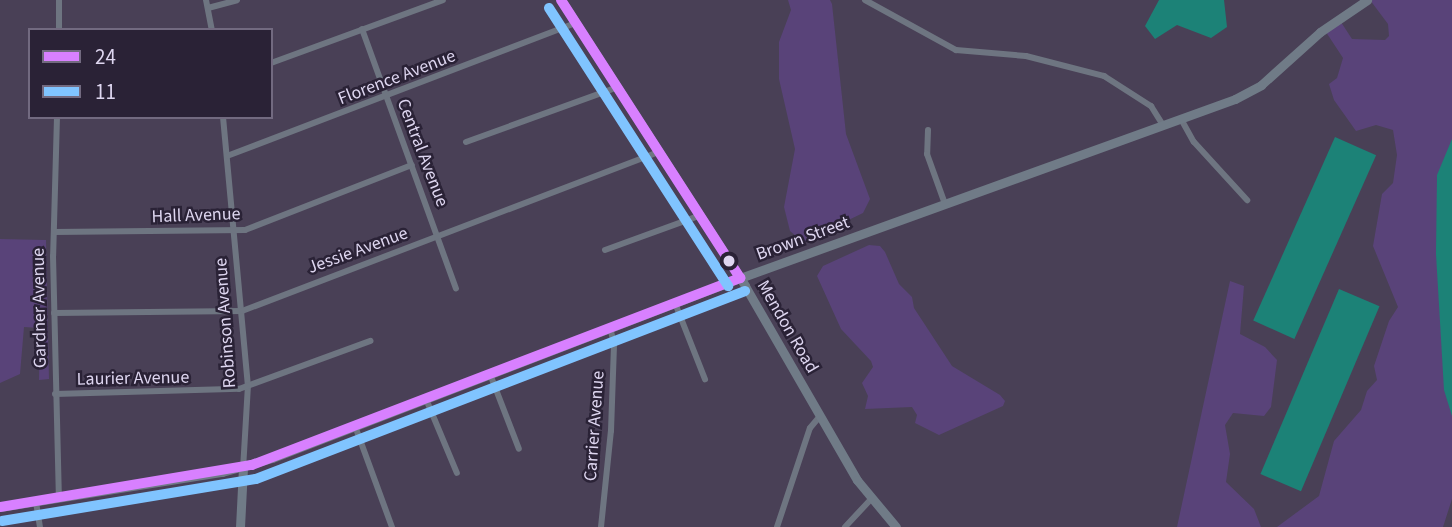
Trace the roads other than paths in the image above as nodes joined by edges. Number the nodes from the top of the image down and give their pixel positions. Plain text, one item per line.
1 (59, 0) edge
2 (206, 0) edge
3 (237, 0) edge
4 (443, 0) edge
5 (561, 0) edge
6 (865, 0) edge
7 (1364, 1) edge
8 (877, 3) edge
9 (208, 8) junction
10 (576, 23) junction
11 (59, 28) edge
12 (212, 28) edge
13 (362, 29) junction
14 (273, 62) edge
15 (618, 87) junction
16 (386, 97) junction
17 (57, 119) edge
18 (223, 119) edge
19 (1181, 119) junction
20 (1164, 125) junction
21 (928, 130) dead end
22 (466, 142) dead end
23 (660, 151) junction
24 (227, 156) junction
25 (412, 165) junction
26 (1247, 200) dead end
27 (945, 204) junction
28 (701, 215) junction
29 (234, 231) junction
30 (54, 232) junction
31 (439, 236) junction
32 (605, 250) dead end
33 (740, 278) junction
34 (456, 288) dead end
35 (675, 303) junction
36 (242, 311) junction
37 (54, 313) junction
38 (610, 328) junction
39 (370, 341) dead end
40 (490, 374) junction
41 (705, 380) dead end
42 (248, 386) junction
43 (55, 394) junction
44 (426, 399) junction
45 (820, 416) junction
46 (355, 426) junction
47 (519, 449) dead end
48 (243, 468) junction
49 (457, 473) dead end
50 (59, 498) junction
51 (871, 499) junction
52 (36, 502) junction
53 (0, 507) edge
54 (40, 527) edge
55 (240, 527) edge
56 (392, 527) edge
57 (601, 527) edge
58 (777, 527) edge
59 (845, 527) edge
60 (895, 527) edge

1 - 11 street
2 - 9 street
3 - 9 street
4 - 13 street
5 - 10 street, Mendon Road
6 - 8 street
7 - 19 street, Brown Street
8 - 20 street
9 - 12 street
10 - 15 street, Mendon Road
10 - 16 street, Florence Avenue
13 - 14 street
13 - 16 street, Central Avenue
15 - 22 street
15 - 23 street, Mendon Road
16 - 24 street, Florence Avenue
16 - 25 street, Central Avenue
17 - 30 street, Gardner Avenue
18 - 24 street, Robinson Avenue
19 - 20 street, Brown Street
19 - 26 street
20 - 27 street, Brown Street
21 - 27 street
23 - 28 street, Mendon Road
23 - 31 street, Jessie Avenue
24 - 29 street, Robinson Avenue
25 - 29 street, Hall Avenue
25 - 31 street, Central Avenue
27 - 33 street, Brown Street
28 - 32 street
28 - 33 street, Mendon Road
29 - 30 street, Hall Avenue
29 - 36 street, Robinson Avenue
30 - 37 street, Gardner Avenue
31 - 34 street, Central Avenue
31 - 36 street, Jessie Avenue
33 - 35 street, Brown Street
33 - 45 street, Mendon Road
35 - 38 street, Brown Street
35 - 41 street
36 - 37 street, Jessie Avenue
36 - 42 street, Robinson Avenue
37 - 43 street, Gardner Avenue
38 - 40 street, Brown Street
38 - 57 street, Carrier Avenue
39 - 42 street, Laurier Avenue
40 - 44 street, Brown Street
40 - 47 street
42 - 43 street, Laurier Avenue
42 - 48 street, Robinson Avenue
43 - 50 street, Gardner Avenue
44 - 46 street, Brown Street
44 - 49 street
45 - 51 street, Mendon Road
45 - 58 street
46 - 48 street, Brown Street
46 - 56 street
48 - 50 street, Brown Street
48 - 55 street, Robinson Avenue
50 - 52 street, Brown Street
51 - 59 street
51 - 60 street, Mendon Road
52 - 53 street, Brown Street
52 - 54 street

